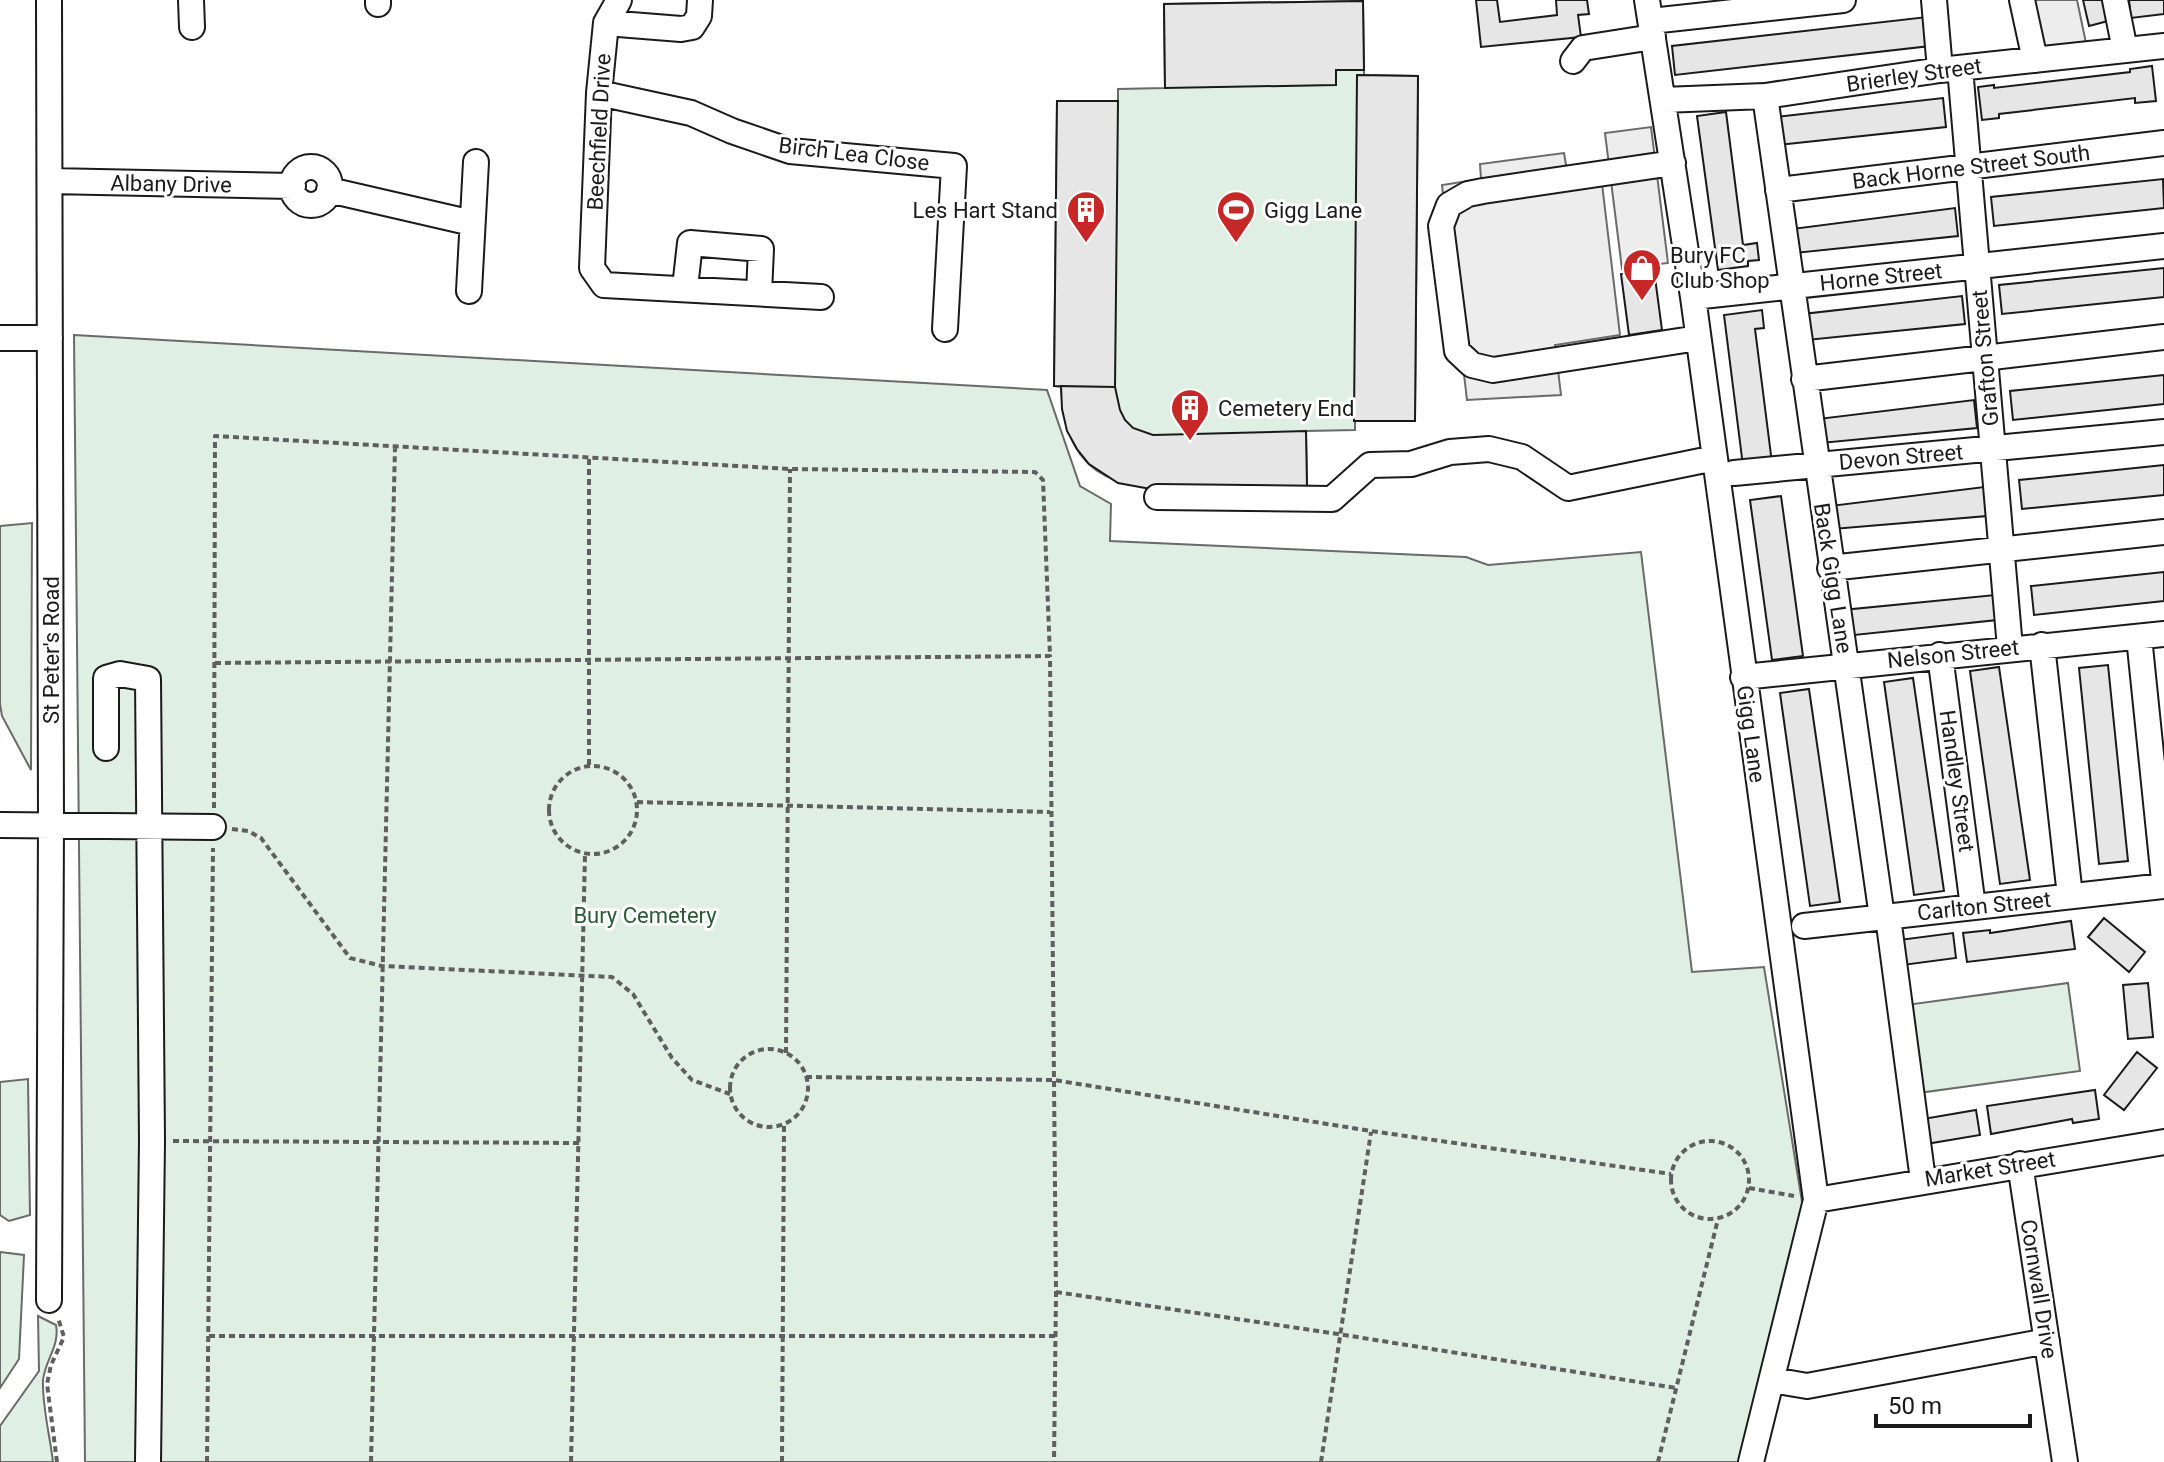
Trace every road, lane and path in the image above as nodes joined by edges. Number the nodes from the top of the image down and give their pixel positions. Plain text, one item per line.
1 (49, 0) edge
2 (191, 0) edge
3 (619, 0) edge
4 (700, 0) edge
5 (1843, 0) edge
6 (1934, 0) edge
7 (2022, 0) edge
8 (2115, 0) edge
9 (1788, 3) edge
10 (1650, 19) edge
11 (606, 23) junction
12 (192, 27) dead end
13 (2164, 46) edge
14 (2125, 50) junction
15 (2035, 60) junction
16 (1568, 67) dead end
17 (1950, 69) junction
18 (599, 93) junction
19 (1765, 96) junction
20 (1663, 100) junction
21 (2164, 143) edge
22 (476, 162) dead end
23 (1673, 163) junction
24 (1969, 168) junction
25 (50, 181) junction
26 (1778, 190) junction
27 (472, 223) junction
28 (2164, 246) edge
29 (1977, 266) junction
30 (1792, 286) junction
31 (685, 288) junction
32 (469, 291) dead end
33 (759, 293) junction
34 (821, 297) dead end
35 (1693, 297) junction
36 (945, 329) dead end
37 (2164, 337) edge
38 (0, 338) edge
39 (50, 338) junction
40 (1698, 338) junction
41 (1985, 357) junction
42 (1804, 379) junction
43 (2164, 432) edge
44 (395, 447) junction
45 (1993, 448) junction
46 (589, 457) junction
47 (1816, 465) junction
48 (1724, 466) junction
49 (790, 469) junction
50 (1157, 497) dead end
51 (2164, 532) edge
52 (2002, 550) junction
53 (1830, 568) junction
54 (2164, 634) edge
55 (2139, 637) junction
56 (2042, 645) junction
57 (2010, 648) junction
58 (1940, 655) junction
59 (1050, 656) junction
60 (789, 659) junction
61 (589, 660) junction
62 (390, 662) junction
63 (215, 663) junction
64 (1846, 666) junction
65 (1743, 677) junction
66 (106, 748) dead end
67 (589, 765) junction
68 (637, 802) junction
69 (788, 805) junction
70 (1051, 812) junction
71 (0, 825) edge
72 (51, 825) junction
73 (151, 826) junction
74 (213, 827) junction
75 (585, 854) junction
76 (2164, 883) edge
77 (2070, 896) junction
78 (1973, 907) junction
79 (1885, 917) junction
80 (1804, 926) dead end
81 (382, 966) junction
82 (582, 975) junction
83 (786, 1053) junction
84 (806, 1077) junction
85 (1054, 1080) junction
86 (730, 1094) junction
87 (784, 1124) junction
88 (1371, 1131) junction
89 (152, 1141) junction
90 (210, 1141) junction
91 (378, 1142) junction
92 (2164, 1142) edge
93 (579, 1143) junction
94 (2020, 1164) junction
95 (1671, 1174) junction
96 (1923, 1180) junction
97 (1749, 1188) junction
98 (1816, 1200) junction
99 (1718, 1219) junction
100 (1056, 1292) junction
101 (49, 1300) joint
102 (1338, 1334) junction
103 (208, 1336) junction
104 (373, 1336) junction
105 (575, 1336) junction
106 (784, 1336) junction
107 (1055, 1336) junction
108 (2047, 1341) junction
109 (1772, 1380) junction
110 (1676, 1388) junction
111 (57, 1462) edge
112 (148, 1462) edge
113 (207, 1462) edge
114 (371, 1462) edge
115 (571, 1462) edge
116 (782, 1462) edge
117 (1054, 1462) edge
118 (1321, 1462) edge
119 (1658, 1462) edge
120 (1751, 1462) edge
121 (2065, 1462) edge

1 - 25 street, St Peter's Road
2 - 12 street
3 - 11 street, Beechfield Drive
4 - 11 street
5 - 9 street
6 - 17 street, Grafton Street
7 - 15 street
8 - 14 street
9 - 10 street
10 - 16 street
10 - 20 street, Gigg Lane
11 - 18 street, Beechfield Drive
13 - 14 street, Brierley Street
14 - 15 street, Brierley Street
15 - 17 street, Brierley Street
17 - 19 street, Brierley Street
17 - 24 street, Grafton Street
18 - 31 street, Beechfield Drive
18 - 36 street, Birch Lea Close
19 - 20 street, Brierley Street
19 - 26 street, Back Gigg Lane
20 - 23 street, Gigg Lane
21 - 24 street, Back Horne Street South
22 - 27 street
23 - 35 street, Gigg Lane
23 - 40 street
24 - 26 street, Back Horne Street South
24 - 29 street, Grafton Street
25 - 27 street, Albany Drive
25 - 39 street, St Peter's Road
26 - 30 street, Back Gigg Lane
27 - 32 street
28 - 29 street, Horne Street
29 - 30 street, Horne Street
29 - 41 street, Grafton Street
30 - 35 street, Horne Street
30 - 42 street, Back Gigg Lane
31 - 33 street
31 - 33 street
33 - 34 street
35 - 40 street, Gigg Lane
37 - 41 street
38 - 39 street
39 - 72 street, St Peter's Road
40 - 48 street, Gigg Lane
41 - 42 street
41 - 45 street, Grafton Street
42 - 47 street, Back Gigg Lane
43 - 45 street, Devon Street
44 - 46 path
44 - 62 path
44 - 63 path
45 - 47 street, Devon Street
45 - 52 street, Grafton Street
46 - 49 path
46 - 61 path
47 - 48 street, Devon Street
47 - 53 street, Back Gigg Lane
48 - 50 street, Devon Street
48 - 65 street, Gigg Lane
49 - 59 path
49 - 60 path
51 - 52 street
52 - 53 street
52 - 57 street, Grafton Street
53 - 64 street, Back Gigg Lane
54 - 55 street, Nelson Street
55 - 56 street, Nelson Street
55 - 76 street
56 - 57 street, Nelson Street
56 - 77 street
57 - 58 street, Nelson Street
58 - 64 street, Nelson Street
58 - 78 street, Handley Street
59 - 60 path
59 - 70 path
60 - 61 path
60 - 69 path
61 - 62 path
61 - 67 path
62 - 63 path
62 - 81 path
63 - 74 path
64 - 65 street, Nelson Street
64 - 79 street, Back Gigg Lane
65 - 98 street, Gigg Lane
66 - 73 street
67 - 68 path
67 - 75 path
68 - 69 path
68 - 75 path
69 - 70 path
69 - 83 path
70 - 85 path
71 - 72 street
72 - 73 street
72 - 101 street, St Peter's Road
73 - 74 street
73 - 89 street
74 - 81 path
74 - 90 path
75 - 82 path
76 - 77 street, Carlton Street
77 - 78 street, Carlton Street
78 - 79 street, Carlton Street
79 - 80 street, Carlton Street
79 - 96 street, Back Gigg Lane
81 - 82 path
81 - 91 path
82 - 86 path
82 - 93 path
83 - 84 path
83 - 86 path
84 - 85 path
84 - 87 path
85 - 88 path
85 - 100 path
86 - 87 path
87 - 106 path
88 - 95 path
88 - 102 path
89 - 90 path
89 - 112 street
90 - 91 path
90 - 103 path
91 - 93 path
91 - 104 path
92 - 94 street, Market Street
93 - 105 path
94 - 96 street, Market Street
94 - 108 street, Cornwall Drive
95 - 97 path
95 - 99 path
96 - 98 street, Market Street
97 - 98 path
97 - 99 path
98 - 109 street, Gigg Lane
99 - 110 path
100 - 102 path
100 - 107 path
101 - 111 path
102 - 110 path
102 - 118 path
103 - 104 path
103 - 113 path
104 - 105 path
104 - 114 path
105 - 106 path
105 - 115 path
106 - 107 path
106 - 116 path
107 - 117 path
108 - 109 street
108 - 121 street, Cornwall Drive
109 - 120 street, Gigg Lane
110 - 119 path

